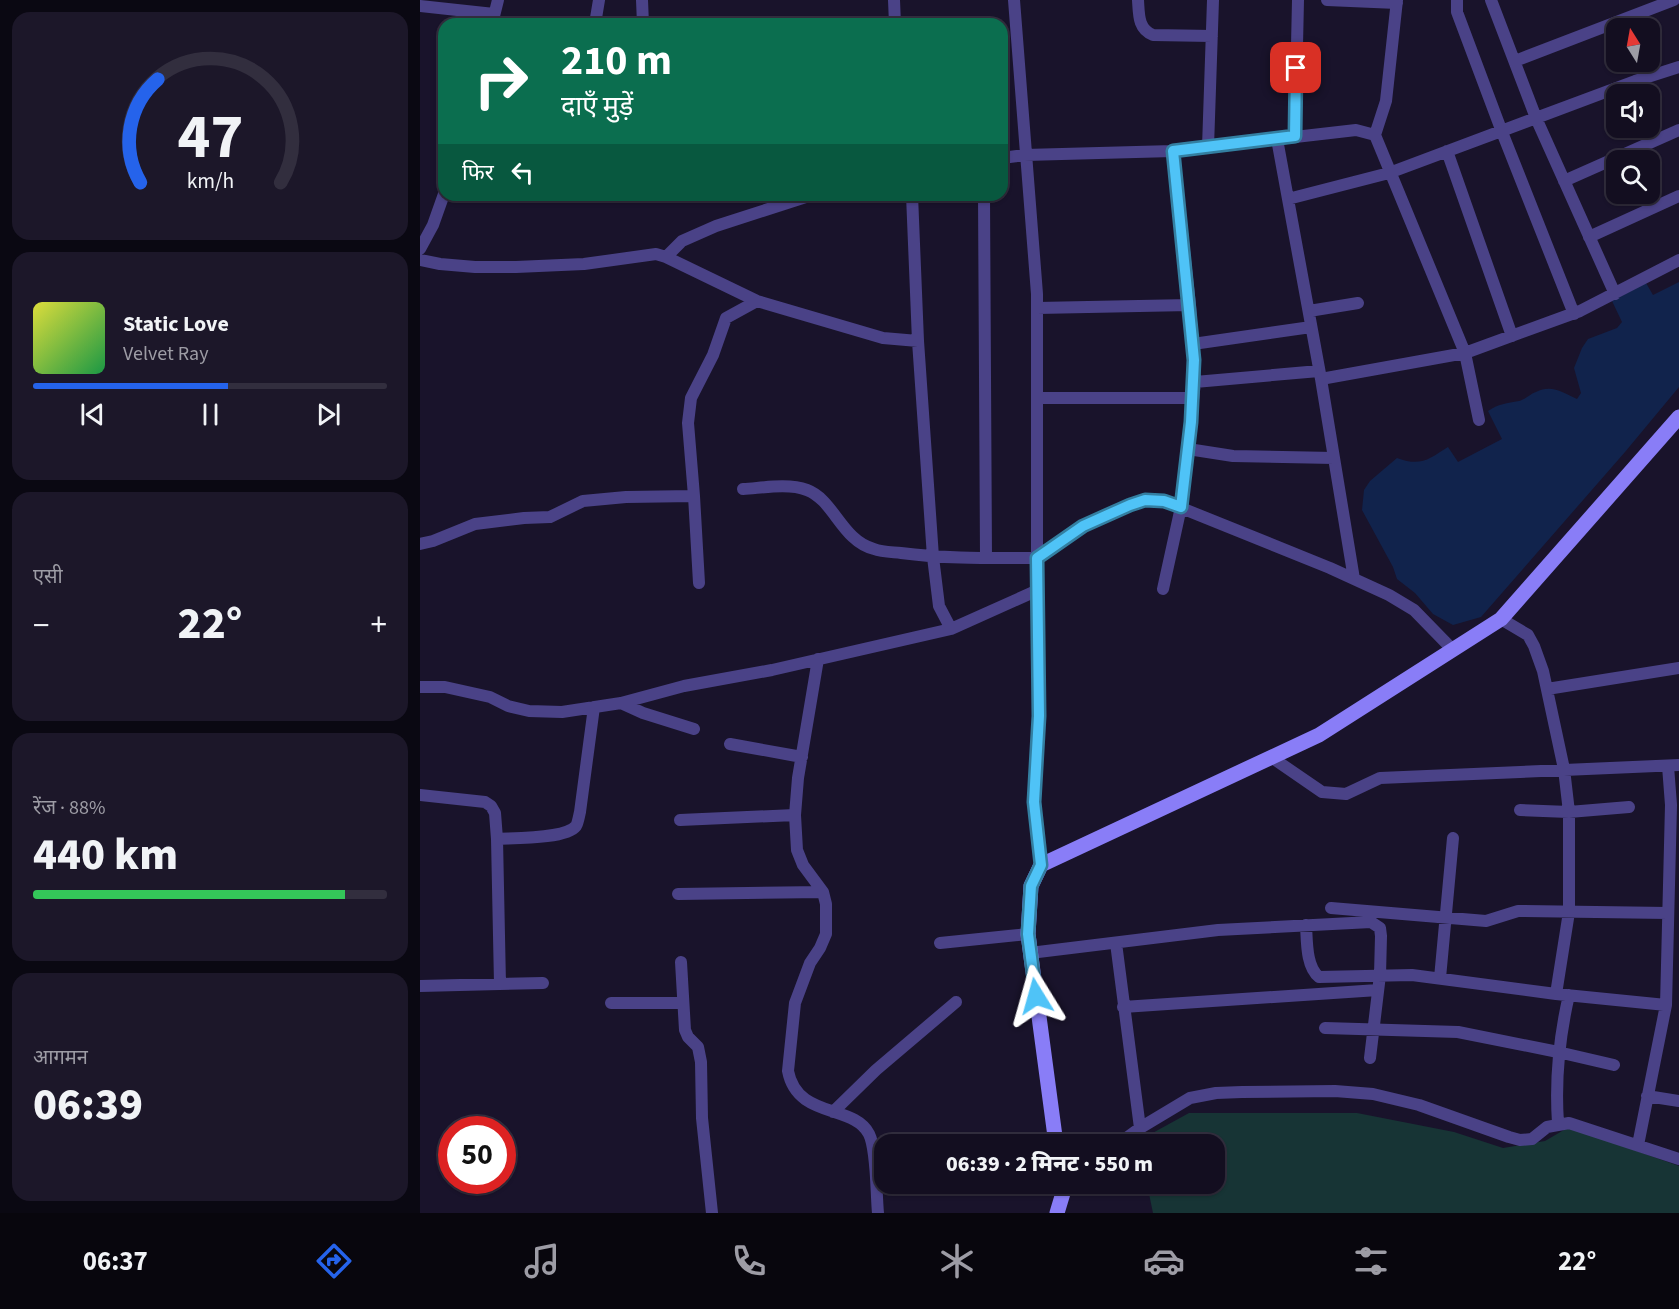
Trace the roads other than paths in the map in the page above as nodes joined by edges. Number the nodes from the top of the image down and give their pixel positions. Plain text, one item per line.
1 (498, 0) edge
2 (599, 0) edge
3 (642, 0) edge
4 (894, 0) edge
5 (1014, 0) edge
6 (1138, 0) edge
7 (1214, 0) edge
8 (1298, 0) edge
9 (1327, 0) edge
10 (1457, 0) edge
11 (1491, 0) edge
12 (1674, 0) edge
13 (1397, 2) edge
14 (420, 6) edge
15 (487, 18) edge
16 (493, 18) edge
17 (596, 18) edge
18 (643, 18) edge
19 (895, 18) edge
20 (1212, 36) junction
21 (1515, 61) junction
22 (1679, 67) edge
23 (1536, 118) junction
24 (1679, 130) edge
25 (1502, 132) junction
26 (1375, 135) junction
27 (1295, 136) junction
28 (1277, 139) junction
29 (1208, 147) junction
30 (1173, 151) junction
31 (1447, 152) junction
32 (1025, 155) junction
33 (1008, 157) edge
34 (1389, 173) junction
35 (1564, 182) junction
36 (1679, 196) edge
37 (1288, 198) junction
38 (442, 201) edge
39 (793, 201) edge
40 (912, 201) edge
41 (984, 201) edge
42 (1589, 237) junction
43 (420, 249) edge
44 (666, 257) junction
45 (420, 260) edge
46 (1679, 260) edge
47 (1615, 294) junction
48 (758, 301) junction
49 (1358, 303) dead end
50 (1190, 305) junction
51 (1037, 308) junction
52 (1309, 311) junction
53 (1574, 314) junction
54 (1311, 327) junction
55 (1512, 336) junction
56 (918, 341) junction
57 (1193, 344) junction
58 (1465, 353) junction
59 (1320, 375) junction
60 (1195, 382) junction
61 (1037, 398) junction
62 (1193, 398) junction
63 (1679, 417) edge
64 (1479, 420) dead end
65 (1188, 449) junction
66 (1334, 458) junction
67 (743, 489) dead end
68 (694, 496) junction
69 (1181, 507) junction
70 (420, 544) edge
71 (933, 557) junction
72 (986, 558) junction
73 (1037, 558) junction
74 (1354, 579) junction
75 (699, 583) dead end
76 (1163, 589) dead end
77 (1038, 590) junction
78 (1501, 619) junction
79 (951, 628) junction
80 (1452, 650) junction
81 (818, 659) junction
82 (1679, 668) edge
83 (420, 687) edge
84 (1547, 688) junction
85 (621, 703) junction
86 (594, 707) junction
87 (694, 729) dead end
88 (730, 744) dead end
89 (802, 757) junction
90 (1271, 757) junction
91 (1674, 766) edge
92 (1564, 769) junction
93 (420, 795) edge
94 (1629, 807) dead end
95 (1520, 810) dead end
96 (1569, 812) junction
97 (795, 815) junction
98 (680, 820) dead end
99 (1453, 838) dead end
100 (497, 839) junction
101 (1041, 865) junction
102 (1674, 886) edge
103 (823, 892) junction
104 (678, 894) dead end
105 (1331, 908) dead end
106 (1569, 912) junction
107 (1668, 913) junction
108 (1444, 917) junction
109 (1306, 925) junction
110 (1028, 934) junction
111 (939, 943) dead end
112 (1116, 943) junction
113 (1030, 953) junction
114 (681, 962) dead end
115 (1380, 975) junction
116 (1440, 978) junction
117 (543, 983) dead end
118 (500, 984) junction
119 (420, 986) edge
120 (1378, 990) junction
121 (1556, 994) junction
122 (1569, 995) junction
123 (956, 1002) dead end
124 (611, 1003) dead end
125 (683, 1003) junction
126 (1666, 1005) junction
127 (1123, 1007) junction
128 (1325, 1028) dead end
129 (1373, 1028) junction
130 (1558, 1052) junction
131 (1370, 1058) dead end
132 (1614, 1065) dead end
133 (1647, 1096) junction
134 (1679, 1101) edge
135 (833, 1112) junction
136 (1558, 1123) junction
137 (1140, 1128) junction
138 (1055, 1134) edge
139 (1132, 1134) edge
140 (1638, 1145) junction
141 (1679, 1159) edge
142 (1063, 1194) edge
143 (712, 1213) edge
144 (878, 1213) edge
145 (1057, 1213) edge

1 - 16 street
2 - 17 street
3 - 18 street
4 - 19 street
5 - 32 street
6 - 20 street
7 - 20 street
8 - 27 street
9 - 13 street
10 - 25 street
11 - 21 street
12 - 21 street
13 - 26 street
14 - 15 street
20 - 29 street
21 - 23 street
22 - 23 street
23 - 25 street
23 - 35 street
24 - 35 street
25 - 31 street
25 - 53 street
26 - 27 street
26 - 34 street
27 - 28 street
28 - 29 street
28 - 37 street
29 - 30 street
30 - 32 street
30 - 50 street
31 - 34 street
31 - 55 street
32 - 33 street
32 - 51 street
34 - 37 street
34 - 58 street
35 - 42 street
36 - 42 street
37 - 52 street
38 - 43 street
39 - 44 street
40 - 56 street
41 - 72 street
42 - 47 street
44 - 45 street
44 - 48 street
46 - 47 street
47 - 53 street
48 - 56 street
48 - 68 street
49 - 52 street
50 - 51 street
50 - 57 street
51 - 61 street
52 - 54 street
53 - 55 street
54 - 57 street
54 - 59 street
55 - 58 street
56 - 71 street
57 - 60 street
58 - 59 street
58 - 64 street
59 - 60 street
59 - 66 street
60 - 62 street
61 - 62 street
61 - 73 street
62 - 65 street
63 - 78 main road
65 - 66 street
65 - 69 street
66 - 74 street
67 - 71 street
68 - 70 street
68 - 75 street
69 - 73 street
69 - 74 street
69 - 76 street
71 - 72 street
71 - 79 street
72 - 73 street
73 - 77 street
74 - 80 street
77 - 79 street
77 - 101 street
78 - 80 main road
78 - 84 street
79 - 81 street
80 - 90 main road
81 - 85 street
81 - 89 street
82 - 84 street
83 - 86 street
84 - 92 street
85 - 86 street
85 - 87 street
86 - 100 street
88 - 89 street
89 - 97 street
90 - 92 street
90 - 101 main road
91 - 92 street
91 - 102 street
92 - 96 street
93 - 100 street
94 - 96 street
95 - 96 street
96 - 106 street
97 - 98 street
97 - 103 street
99 - 108 street
100 - 118 street
101 - 110 main road
102 - 107 street
103 - 104 street
103 - 135 street
105 - 108 street
106 - 107 street
106 - 108 street
106 - 121 street
107 - 126 street
108 - 116 street
109 - 112 street
109 - 115 street
109 - 115 street
110 - 111 street
110 - 113 main road
112 - 113 street
112 - 127 street
113 - 138 main road
114 - 125 street
115 - 116 street
115 - 120 street
116 - 121 street
117 - 118 street
118 - 119 street
120 - 127 street
120 - 129 street
121 - 122 street
122 - 126 street
122 - 130 street
123 - 135 street
124 - 125 street
125 - 143 street
126 - 133 street
127 - 137 street
128 - 129 street
129 - 130 street
129 - 131 street
130 - 132 street
130 - 136 street
133 - 134 street
133 - 140 street
135 - 144 street
136 - 137 street
136 - 140 street
137 - 139 street
140 - 141 street
142 - 145 main road

